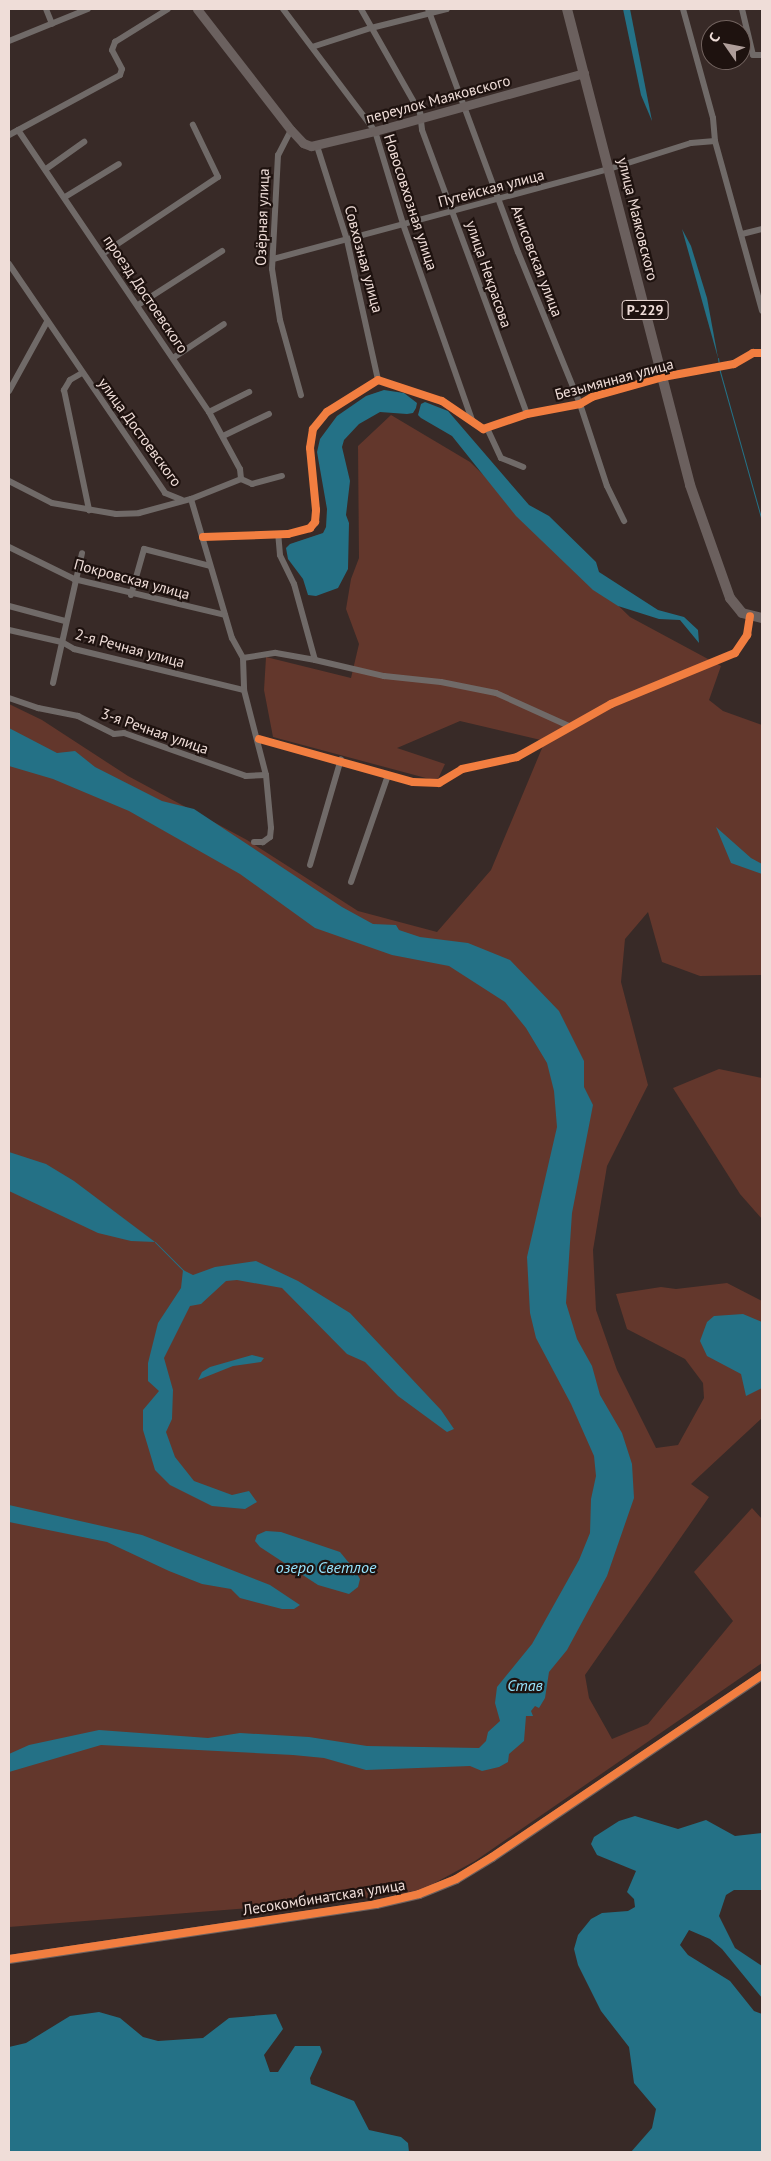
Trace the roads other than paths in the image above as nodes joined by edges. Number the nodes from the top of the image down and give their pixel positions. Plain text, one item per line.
1 (46, 9) edge
2 (88, 9) edge
3 (168, 9) edge
4 (197, 9) edge
5 (283, 9) edge
6 (361, 9) edge
7 (447, 9) edge
8 (567, 9) edge
9 (683, 9) edge
10 (742, 9) edge
11 (429, 11) edge
12 (52, 24) junction
13 (371, 28) junction
14 (9, 41) edge
15 (312, 47) junction
16 (762, 55) edge
17 (584, 73) junction
18 (465, 106) junction
19 (421, 117) junction
20 (193, 124) dead end
21 (18, 130) junction
22 (291, 130) junction
23 (375, 131) junction
24 (9, 136) edge
25 (715, 141) junction
26 (84, 142) dead end
27 (316, 146) junction
28 (119, 164) dead end
29 (46, 169) junction
30 (609, 169) junction
31 (65, 197) junction
32 (501, 199) junction
33 (454, 211) junction
34 (403, 224) junction
35 (762, 229) edge
36 (742, 234) junction
37 (347, 240) junction
38 (222, 251) dead end
39 (104, 254) junction
40 (273, 259) junction
41 (9, 264) edge
42 (138, 305) junction
43 (762, 310) edge
44 (47, 322) junction
45 (224, 324) dead end
46 (762, 353) edge
47 (173, 358) junction
48 (82, 373) junction
49 (663, 377) junction
50 (378, 380) junction
51 (9, 391) edge
52 (249, 392) dead end
53 (301, 395) dead end
54 (580, 404) junction
55 (209, 412) junction
56 (270, 414) dead end
57 (527, 414) junction
58 (473, 425) junction
59 (488, 428) junction
60 (223, 436) junction
61 (523, 467) dead end
62 (282, 476) dead end
63 (241, 479) junction
64 (9, 481) edge
65 (191, 499) junction
66 (182, 500) junction
67 (89, 510) junction
68 (624, 521) dead end
69 (278, 534) junction
70 (203, 537) junction
71 (9, 547) edge
72 (82, 553) dead end
73 (210, 566) junction
74 (74, 580) junction
75 (131, 595) junction
76 (9, 606) edge
77 (225, 615) junction
78 (750, 616) junction
79 (762, 618) edge
80 (65, 621) junction
81 (9, 630) edge
82 (62, 642) junction
83 (243, 658) junction
84 (315, 660) junction
85 (53, 683) dead end
86 (244, 690) junction
87 (9, 698) edge
88 (569, 726) junction
89 (259, 738) junction
90 (341, 759) junction
91 (388, 775) junction
92 (266, 776) junction
93 (254, 842) dead end
94 (310, 865) dead end
95 (351, 882) dead end
96 (762, 1675) edge
97 (9, 1959) edge

1 - 12 street
2 - 12 street
3 - 21 street
4 - 22 street
5 - 15 street, Новосовхозная улица
6 - 13 street, улица Некрасова
7 - 11 street
8 - 17 main road, улица Маяковского / Р-229
9 - 25 street
10 - 16 street
11 - 13 street
11 - 18 street, Анисовская улица
12 - 14 street
13 - 15 street
13 - 19 street, улица Некрасова
15 - 23 street, Новосовхозная улица
17 - 18 street, переулок Маяковского
17 - 30 main road, улица Маяковского / Р-229
18 - 19 street, переулок Маяковского
18 - 32 street, Анисовская улица
19 - 23 street, переулок Маяковского
19 - 33 street, улица Некрасова
20 - 39 street
21 - 24 street
21 - 29 street, проезд Достоевского
22 - 27 street
22 - 40 street, Озёрная улица
23 - 27 street, переулок Маяковского
23 - 34 street, Новосовхозная улица
25 - 30 street, Путейская улица
25 - 36 street
26 - 29 street
27 - 37 street, Совхозная улица
28 - 31 street
29 - 31 street, проезд Достоевского
30 - 32 street, Путейская улица
30 - 49 main road, улица Маяковского / Р-229
31 - 39 street, проезд Достоевского
32 - 33 street, Путейская улица
32 - 54 street, Анисовская улица
33 - 34 street, Путейская улица
33 - 57 street, улица Некрасова
34 - 37 street, Путейская улица
34 - 58 street, Новосовхозная улица
35 - 36 street
36 - 43 street
37 - 40 street, Путейская улица
37 - 50 street, Совхозная улица
38 - 42 street
39 - 42 street, проезд Достоевского
40 - 53 street, Озёрная улица
41 - 44 street, улица Достоевского
42 - 47 street, проезд Достоевского
44 - 48 street, улица Достоевского
44 - 51 street
45 - 47 street
46 - 49 street, Безымянная улица
47 - 55 street, проезд Достоевского
48 - 66 street, улица Достоевского
48 - 67 street, улица Достоевского
49 - 54 street, Безымянная улица
49 - 78 main road, улица Маяковского / Р-229
50 - 58 street
50 - 69 street
52 - 55 street
54 - 57 street, Безымянная улица
54 - 68 street, Анисовская улица
55 - 60 street, проезд Достоевского
56 - 60 street
57 - 59 street, Безымянная улица
58 - 59 street
59 - 61 street
60 - 63 street, проезд Достоевского
62 - 63 street
63 - 65 street
64 - 67 street
65 - 66 street
65 - 70 street
66 - 67 street
69 - 70 street
69 - 84 street
70 - 73 street
71 - 74 street, Покровская улица
72 - 74 street
73 - 75 street
73 - 77 street
74 - 75 street, Покровская улица
74 - 80 street
75 - 77 street, Покровская улица
76 - 80 street
77 - 83 street
78 - 79 main road, Р-229
78 - 88 street
80 - 82 street
81 - 82 street, 2-я Речная улица
82 - 85 street
82 - 86 street, 2-я Речная улица
83 - 84 street
83 - 86 street
84 - 88 street
86 - 89 street
87 - 92 street, 3-я Речная улица
88 - 91 street
89 - 90 street
89 - 92 street
90 - 91 street
90 - 94 street
91 - 95 street
92 - 93 street
96 - 97 street, Лесокомбинатская улица

